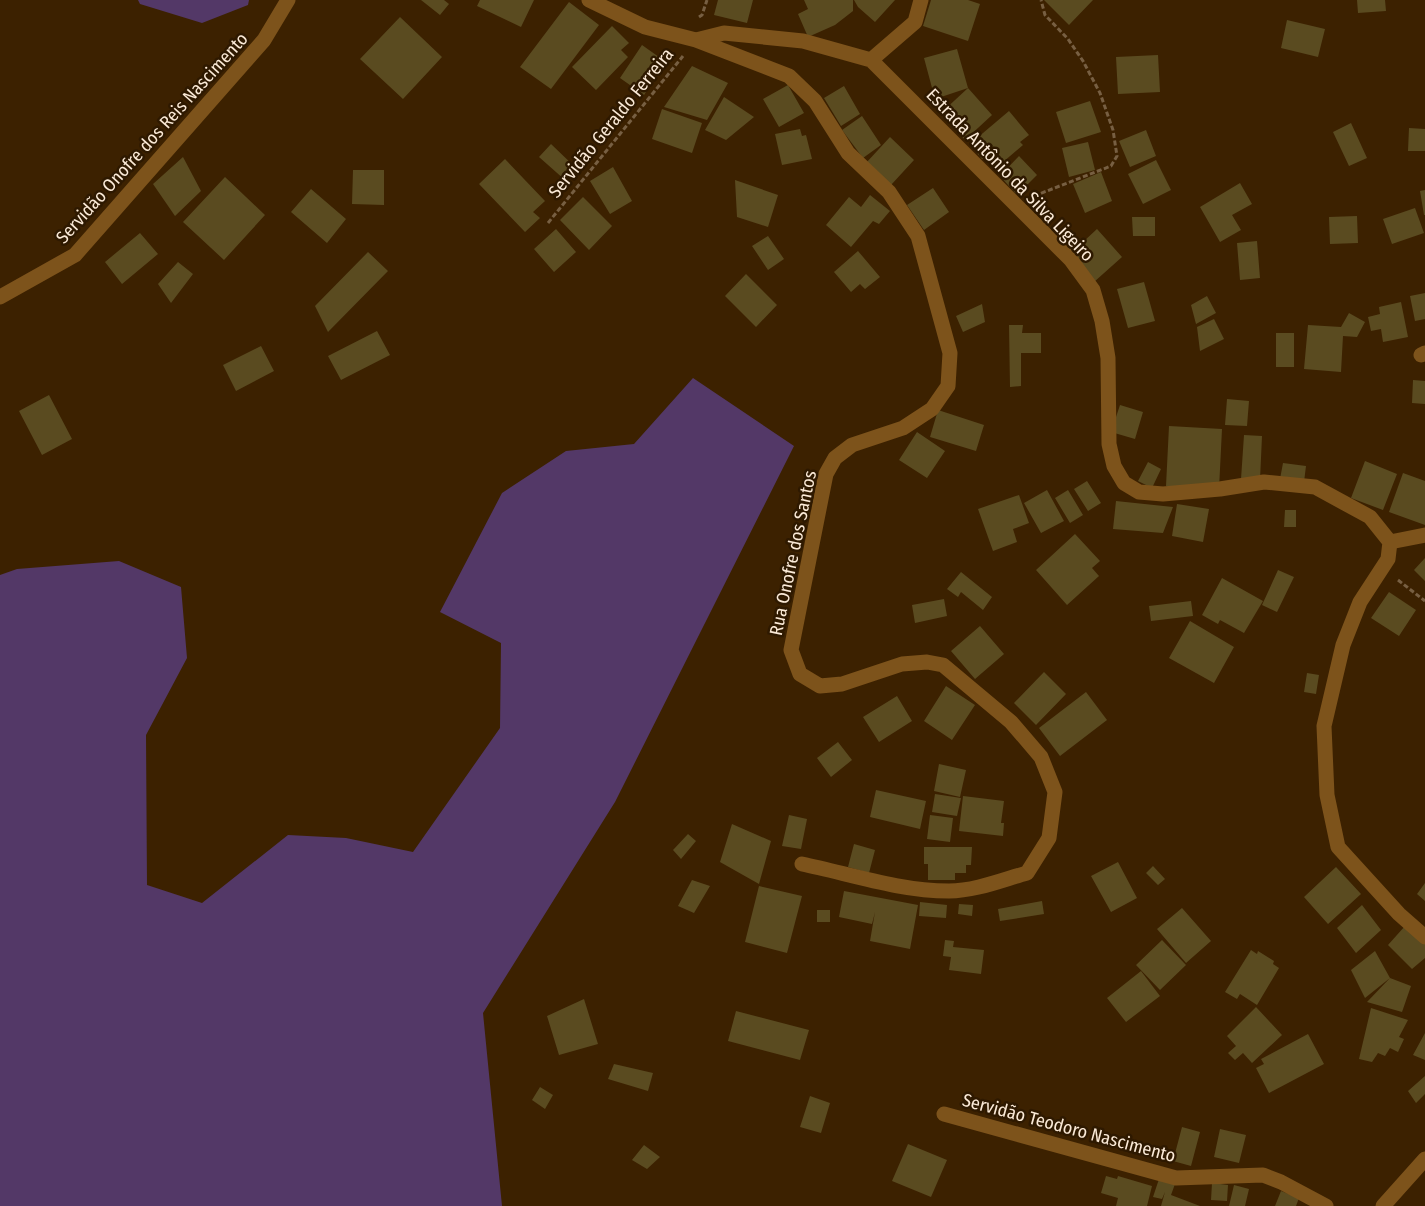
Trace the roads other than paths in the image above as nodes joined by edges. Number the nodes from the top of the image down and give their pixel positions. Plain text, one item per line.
1 (288, 0) edge
2 (589, 0) edge
3 (921, 0) edge
4 (696, 40) junction
5 (871, 60) junction
6 (0, 297) edge
7 (1425, 535) edge
8 (1390, 542) junction
9 (802, 864) dead end
10 (1425, 937) edge
11 (944, 1114) dead end
12 (1425, 1158) edge
13 (1326, 1206) edge
14 (1383, 1206) edge

1 - 6 street, Servidão Onofre dos Reis Nascimento
2 - 4 street, Estrada Antônio da Silva Ligeiro
3 - 5 street
4 - 5 street, Estrada Antônio da Silva Ligeiro
4 - 9 street, Rua Onofre dos Santos
5 - 8 street, Estrada Antônio da Silva Ligeiro
7 - 8 street
8 - 10 street
11 - 13 street, Servidão Teodoro Nascimento
12 - 14 street

